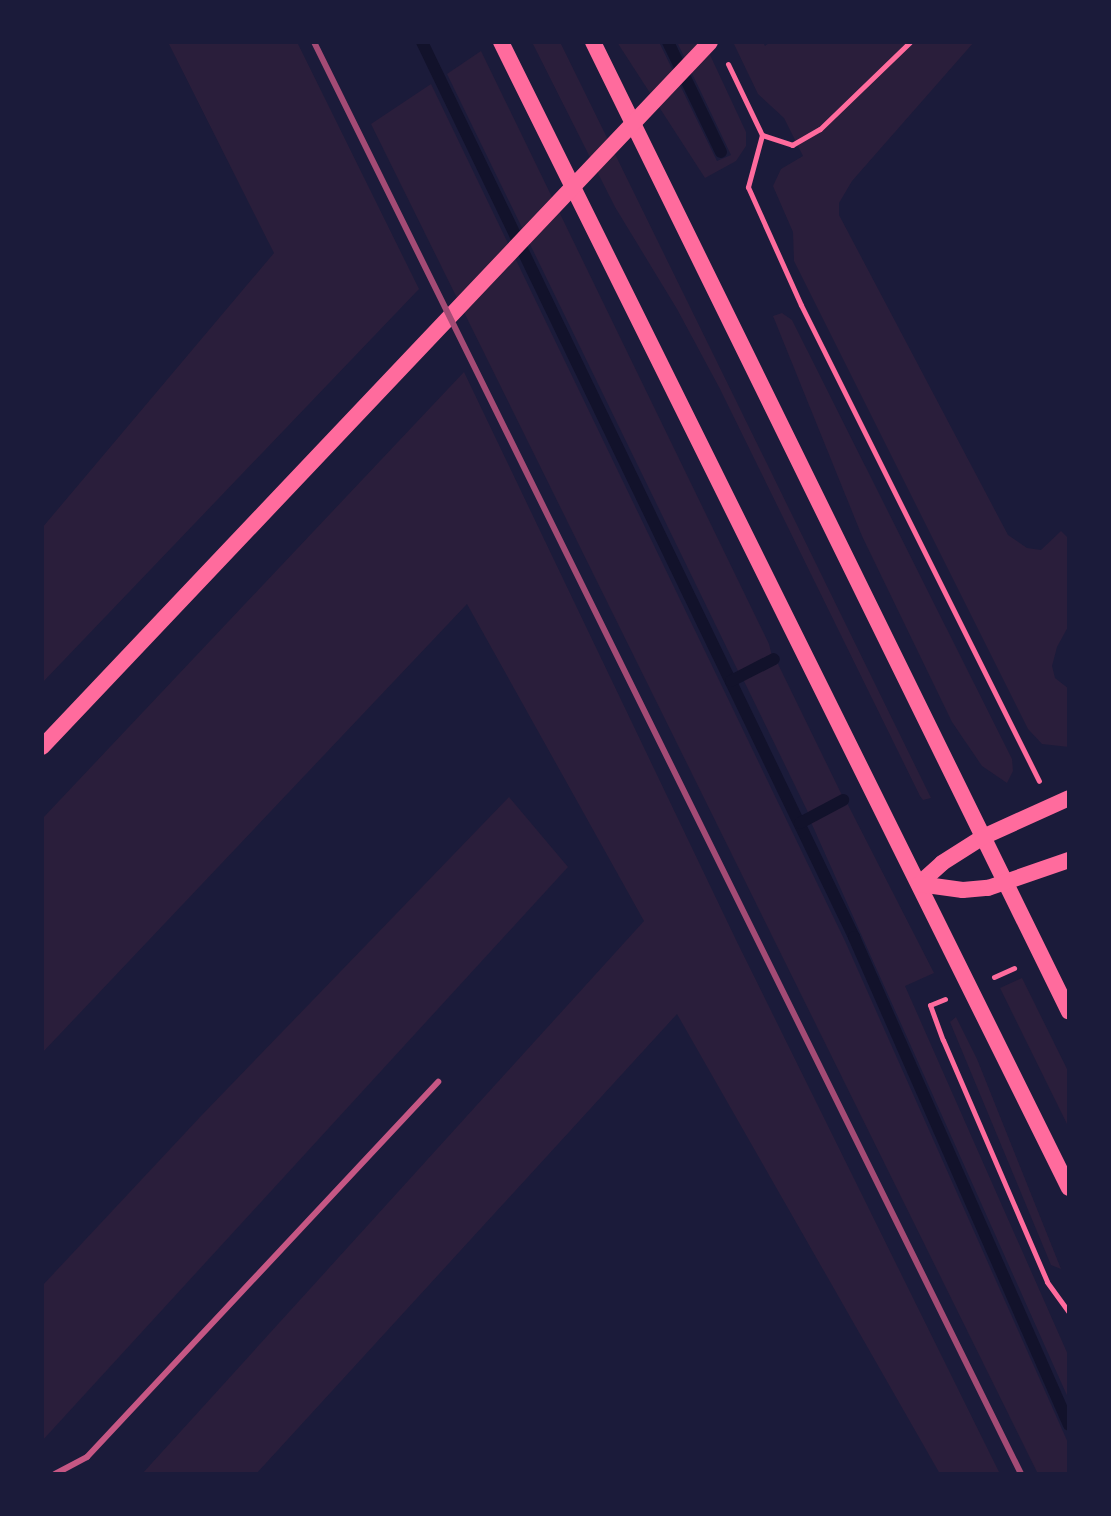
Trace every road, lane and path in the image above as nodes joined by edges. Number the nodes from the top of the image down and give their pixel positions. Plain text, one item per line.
1 (501, 42) edge
2 (593, 42) edge
3 (710, 42) edge
4 (910, 42) edge
5 (723, 55) dead end
6 (762, 135) junction
7 (42, 747) edge
8 (1069, 798) edge
9 (1051, 806) junction
10 (983, 837) junction
11 (1069, 860) edge
12 (1005, 883) junction
13 (919, 884) junction
14 (1069, 1012) edge
15 (438, 1082) dead end
16 (1069, 1188) edge
17 (55, 1474) edge

1 - 13 main road
2 - 10 main road
3 - 7 main road
4 - 6 path
5 - 6 path
6 - 9 path
8 - 9 main road
9 - 10 main road
10 - 12 main road
10 - 13 main road
11 - 12 main road
12 - 13 main road
12 - 14 main road
13 - 16 main road
15 - 17 lane

